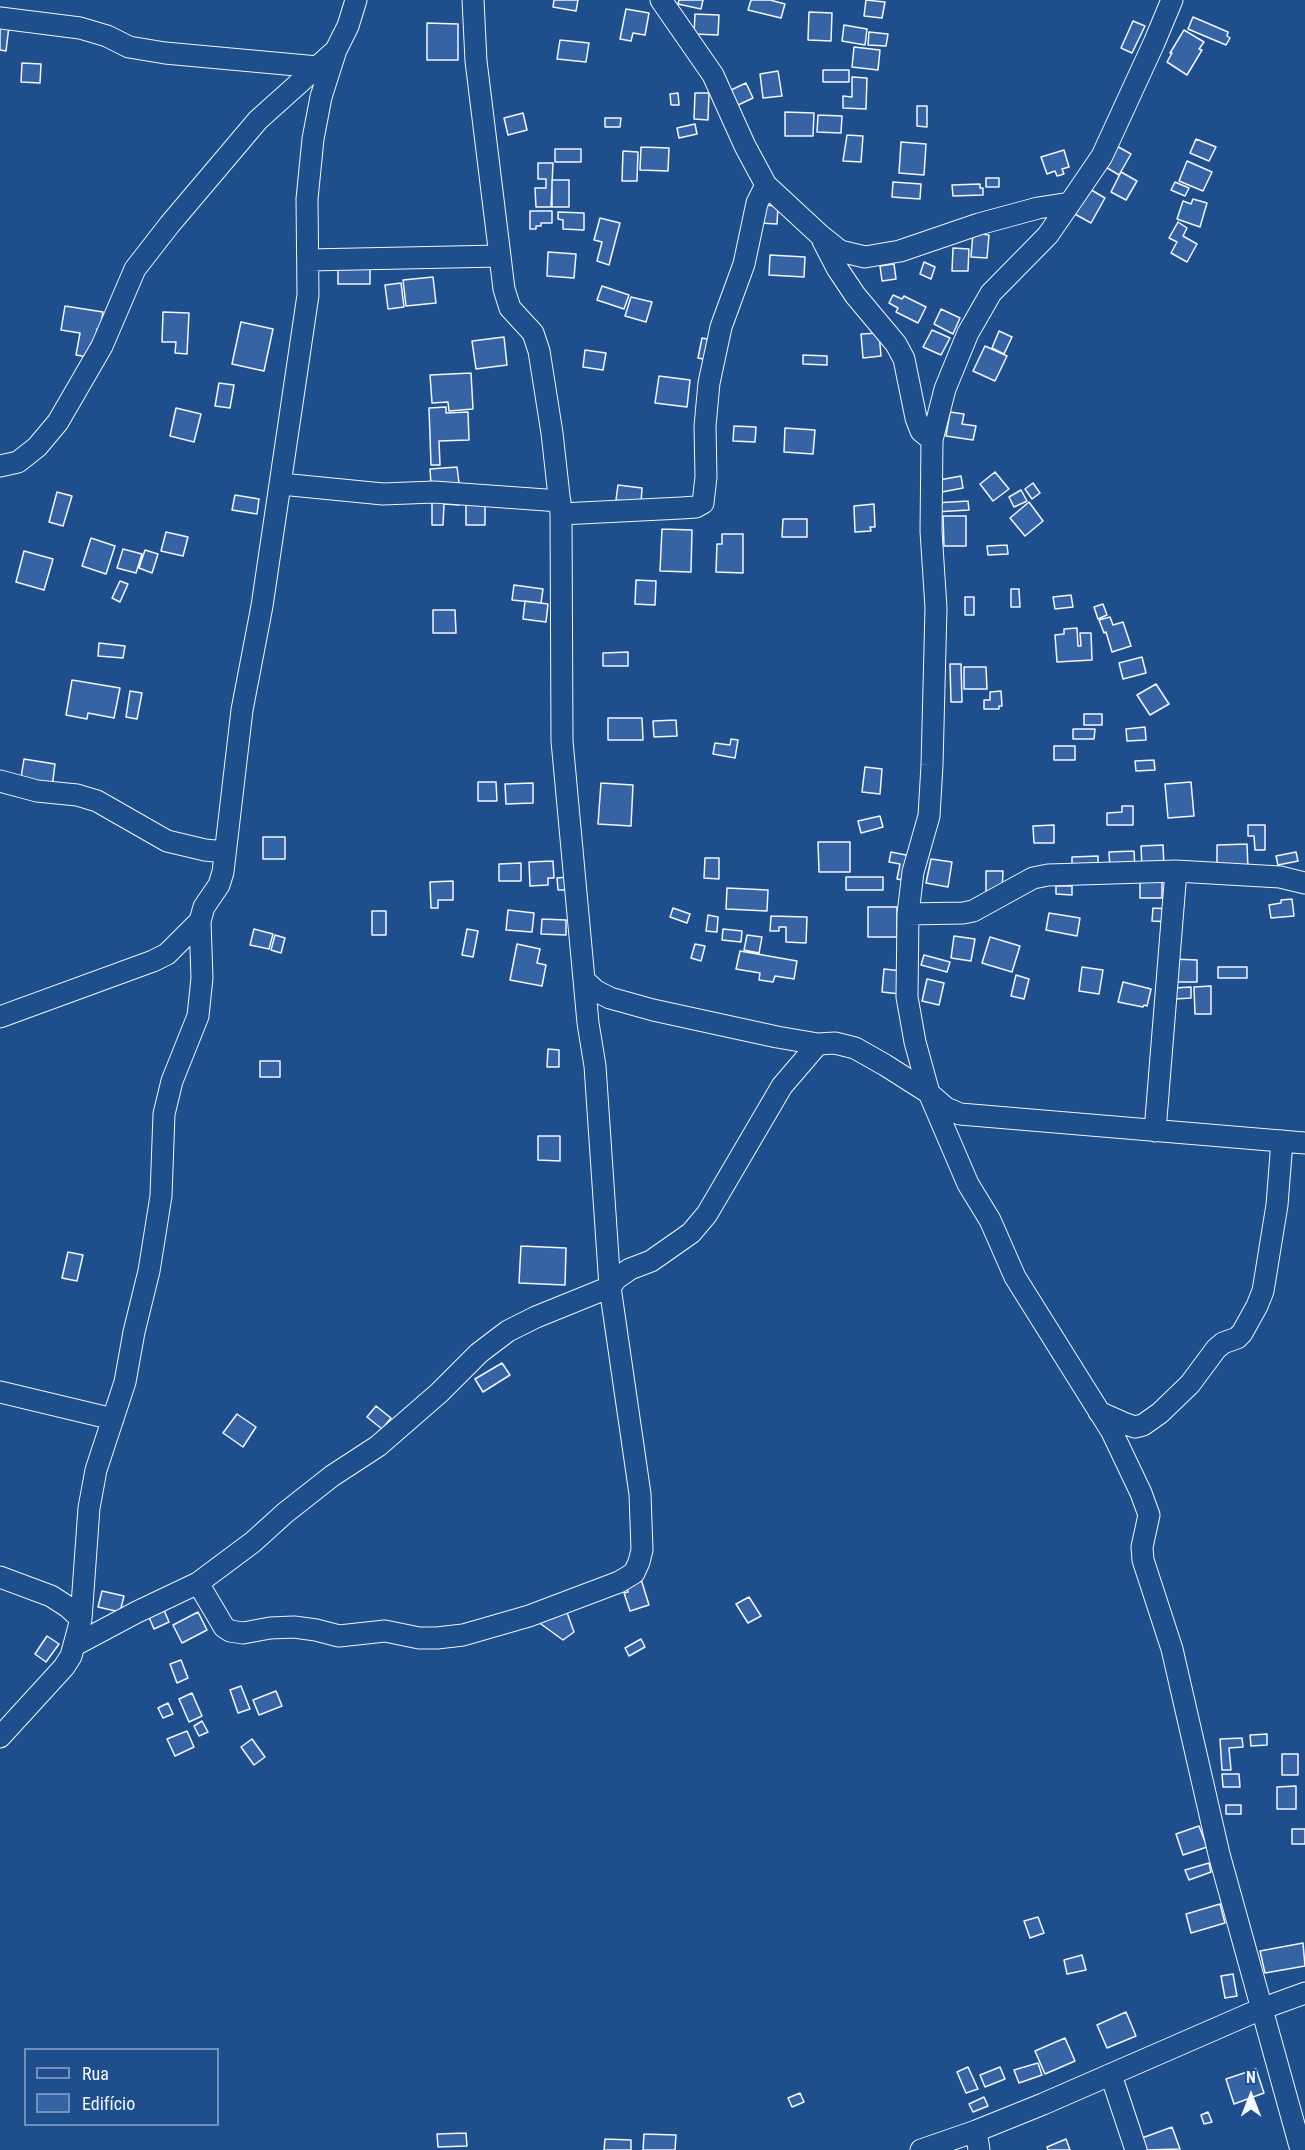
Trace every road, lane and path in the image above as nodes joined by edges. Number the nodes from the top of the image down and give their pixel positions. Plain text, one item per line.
1 (356, 0) edge
2 (473, 0) edge
3 (661, 0) edge
4 (1172, 0) edge
5 (0, 18) edge
6 (336, 50) junction
7 (318, 67) junction
8 (766, 185) junction
9 (1070, 203) junction
10 (819, 235) junction
11 (500, 256) junction
12 (309, 260) junction
13 (932, 440) junction
14 (0, 466) edge
15 (281, 484) junction
16 (560, 507) junction
17 (0, 781) edge
18 (225, 852) junction
19 (1176, 871) junction
20 (1305, 883) edge
21 (908, 914) junction
22 (200, 921) junction
23 (584, 980) junction
24 (0, 1017) edge
25 (818, 1044) junction
26 (929, 1093) junction
27 (1155, 1131) junction
28 (1282, 1141) junction
29 (1305, 1143) edge
30 (610, 1287) junction
31 (0, 1392) edge
32 (1099, 1412) junction
33 (113, 1419) junction
34 (0, 1577) edge
35 (198, 1583) junction
36 (81, 1619) junction
37 (75, 1645) junction
38 (0, 1737) edge
39 (1305, 1993) edge
40 (1261, 2008) junction
41 (1111, 2074) junction
42 (977, 2140) edge
43 (921, 2150) edge
44 (1136, 2150) edge
45 (1301, 2150) edge

1 - 6 street
2 - 11 street
3 - 8 street
4 - 9 street
5 - 7 street
6 - 7 street
6 - 12 street
7 - 14 street
8 - 10 street
8 - 16 street
9 - 10 street
9 - 13 street
10 - 13 street
11 - 12 street
11 - 16 street
12 - 15 street
13 - 21 street
15 - 16 street
15 - 18 street
16 - 23 street
17 - 18 street
18 - 22 street
19 - 20 street
19 - 21 street
19 - 27 street
21 - 26 street
22 - 24 street
22 - 33 street
23 - 25 street
23 - 30 street
25 - 26 street
25 - 30 street
26 - 27 street
26 - 32 street
27 - 28 street
28 - 29 street
28 - 32 street
30 - 35 street
30 - 35 street
31 - 33 street
32 - 40 street
33 - 36 street
34 - 36 street
35 - 37 street
36 - 37 street
37 - 38 street
39 - 40 street
40 - 41 street
40 - 45 street
41 - 42 street
41 - 44 street
42 - 43 street

